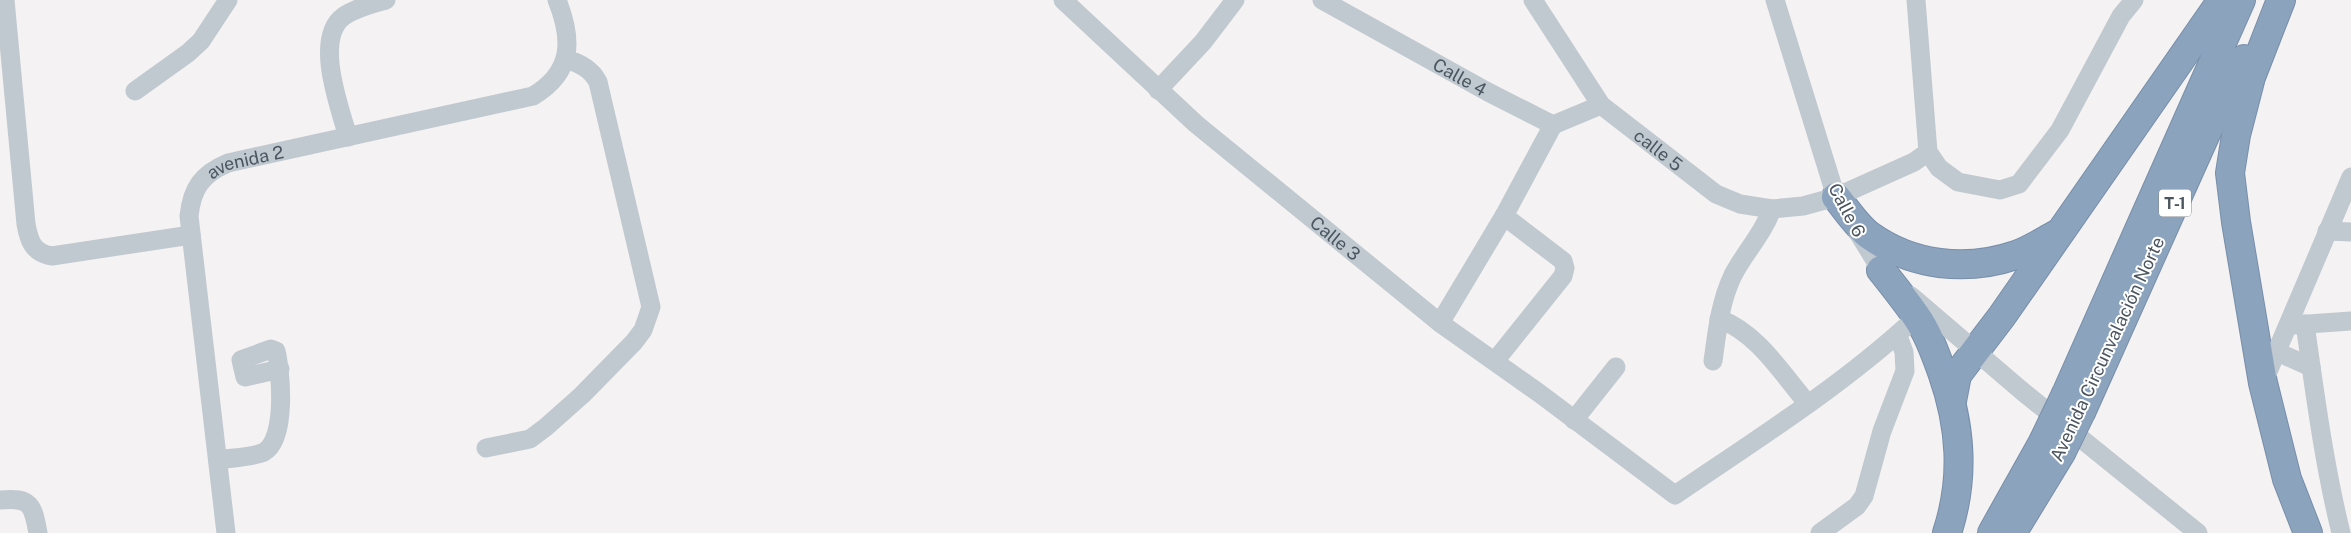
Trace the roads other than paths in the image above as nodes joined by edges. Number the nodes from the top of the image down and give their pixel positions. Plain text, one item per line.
1 (5, 0) edge
2 (228, 0) edge
3 (386, 0) edge
4 (558, 0) edge
5 (1063, 0) edge
6 (1235, 0) edge
7 (1322, 0) edge
8 (1533, 0) edge
9 (1775, 0) edge
10 (1916, 0) edge
11 (2134, 0) edge
12 (2222, 0) edge
13 (2241, 0) edge
14 (2275, 0) edge
15 (2281, 0) edge
16 (566, 60) junction
17 (1158, 90) junction
18 (135, 91) dead end
19 (1601, 104) junction
20 (1552, 125) junction
21 (348, 137) junction
22 (1928, 152) junction
23 (2351, 177) edge
24 (1836, 197) junction
25 (1772, 209) junction
26 (1504, 216) junction
27 (2327, 231) junction
28 (2061, 232) junction
29 (2351, 232) edge
30 (191, 235) junction
31 (1881, 270) joint
32 (1921, 313) junction
33 (1719, 319) junction
34 (2351, 321) edge
35 (1440, 323) junction
36 (2297, 325) junction
37 (1898, 336) junction
38 (1976, 350) junction
39 (2276, 351) junction
40 (1495, 361) junction
41 (1713, 361) dead end
42 (1616, 367) dead end
43 (2311, 368) junction
44 (280, 369) dead end
45 (2263, 383) junction
46 (1952, 402) junction
47 (2074, 402) junction
48 (1808, 404) junction
49 (1574, 420) junction
50 (2052, 447) junction
51 (486, 448) dead end
52 (218, 460) junction
53 (0, 500) edge
54 (38, 533) edge
55 (226, 533) edge
56 (1820, 533) edge
57 (1947, 533) edge
58 (1992, 533) edge
59 (2012, 533) edge
60 (2198, 533) edge
61 (2308, 533) edge
62 (2341, 533) edge

1 - 30 street
2 - 18 street
3 - 21 street
4 - 16 street
5 - 17 street, Calle 3
6 - 17 street
7 - 20 street, Calle 4
8 - 19 street, calle 5
9 - 24 street, Calle 6
10 - 22 street
11 - 22 street
12 - 28 highway
13 - 47 highway, Avenida Circunvalación Norte / T-1
14 - 47 highway, Avenida Circunvalación Norte / T-1
15 - 45 highway
16 - 21 street, avenida 2
16 - 51 street
17 - 35 street, Calle 3
19 - 20 street
19 - 25 street, calle 5
20 - 26 street
21 - 30 street, avenida 2
22 - 24 street, calle 5
23 - 27 street
24 - 25 street, calle 5
24 - 28 highway
24 - 31 street, Calle 6
25 - 33 street
26 - 35 street
26 - 40 street
27 - 29 street
27 - 36 street
28 - 38 highway
30 - 52 street, avenida 2
31 - 32 highway
32 - 37 street
32 - 38 street
32 - 46 highway
33 - 41 street
33 - 48 street
34 - 36 street
35 - 40 street, Calle 3
36 - 39 street
36 - 43 street
37 - 48 street
37 - 56 street
38 - 46 highway
38 - 60 street
39 - 43 street
39 - 45 street
40 - 49 street, Calle 3
42 - 49 street
43 - 62 street
44 - 52 street
45 - 61 highway
46 - 57 highway
47 - 50 highway, Avenida Circunvalación Norte / T-1, bridge
48 - 49 street, Calle 3
50 - 58 highway, Avenida Circunvalación Norte / T-1
50 - 59 highway, Avenida Circunvalación Norte / T-1
52 - 55 street, avenida 2
53 - 54 street

